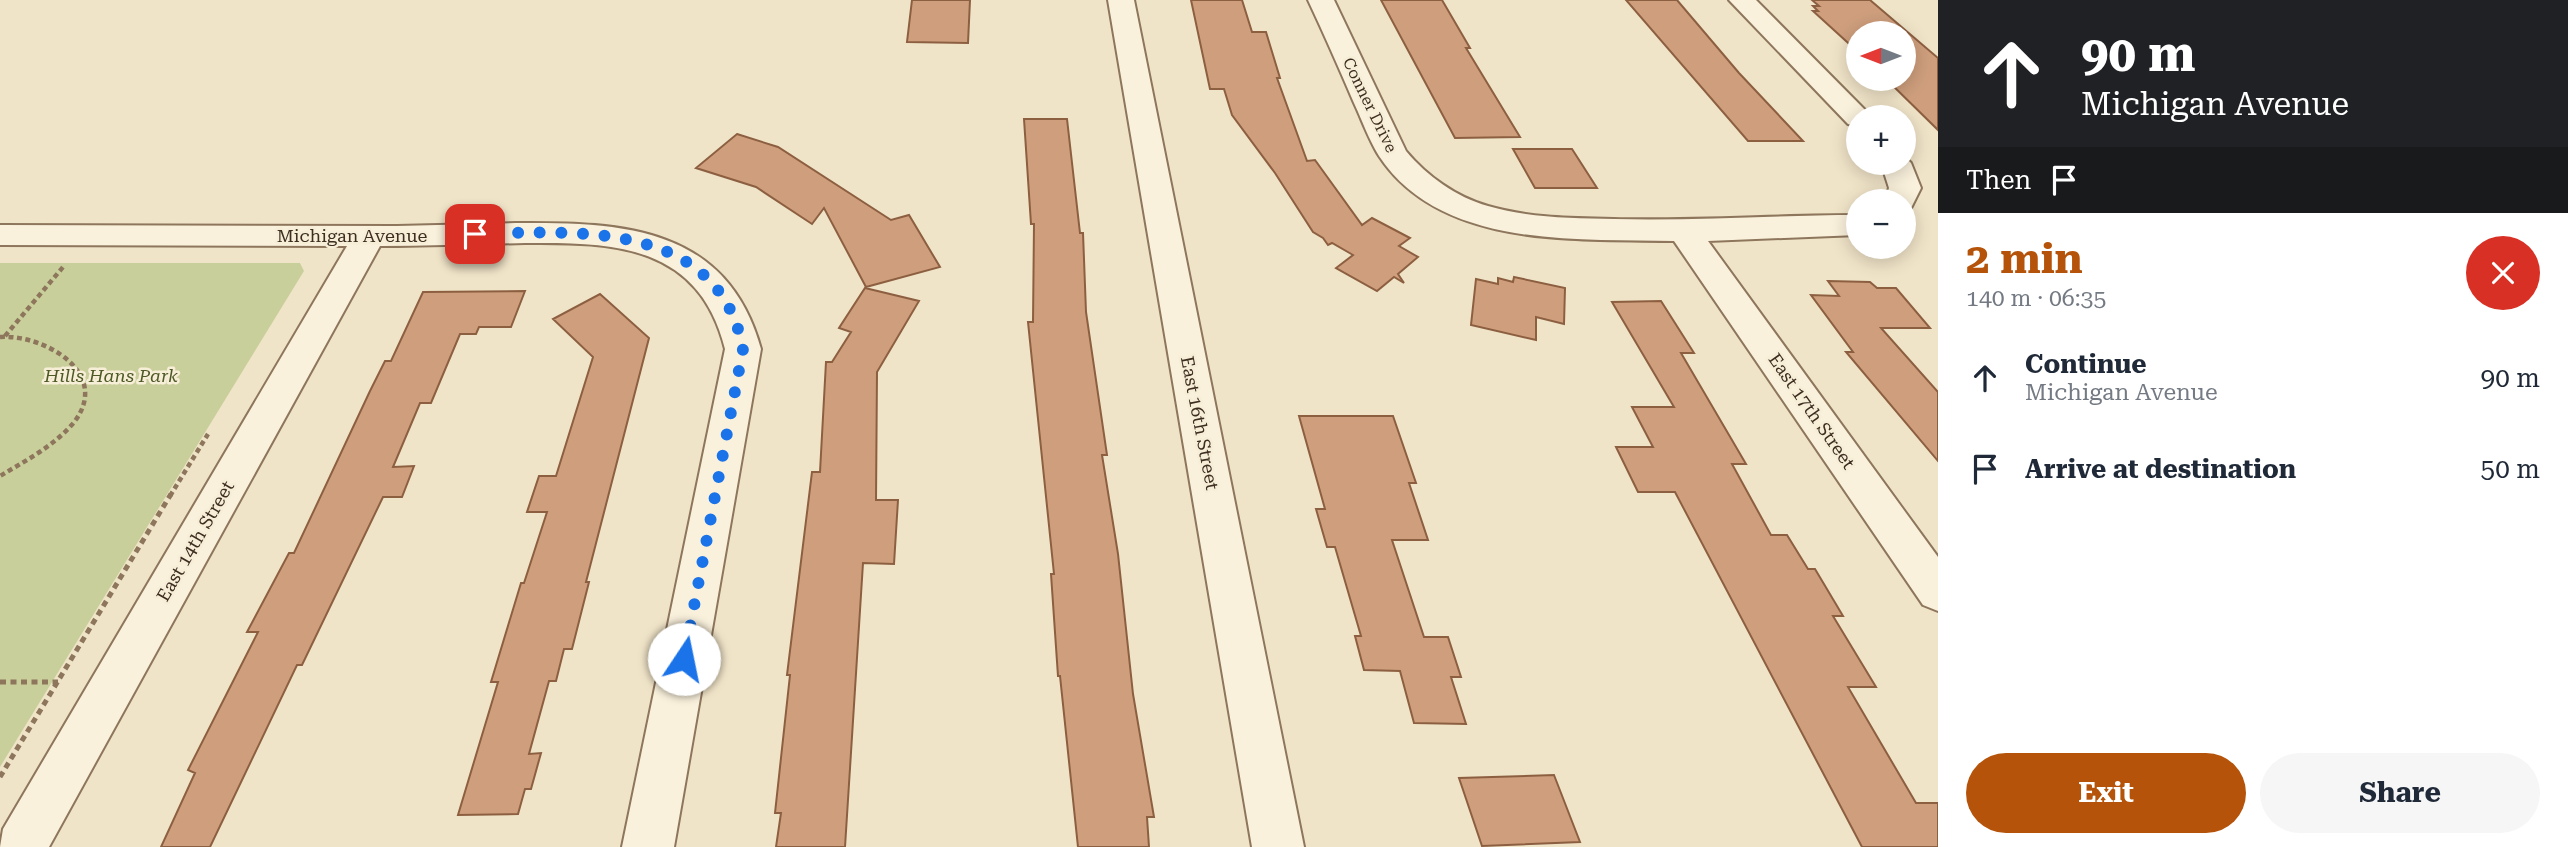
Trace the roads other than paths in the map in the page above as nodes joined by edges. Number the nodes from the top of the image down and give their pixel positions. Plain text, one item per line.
1 (1121, 0) edge
2 (1321, 0) edge
3 (1742, 0) edge
4 (1846, 106) edge
5 (1846, 226) edge
6 (1684, 231) junction
7 (0, 235) edge
8 (370, 235) junction
9 (1938, 592) edge
10 (21, 847) edge
11 (648, 847) edge
12 (1278, 847) edge

1 - 12 street, East 16th Street
2 - 6 street, Conner Drive
3 - 4 street
5 - 6 street, Conner Drive
6 - 9 street, East 17th Street
7 - 8 street, Michigan Avenue
8 - 10 street, East 14th Street
8 - 11 street, Michigan Avenue

